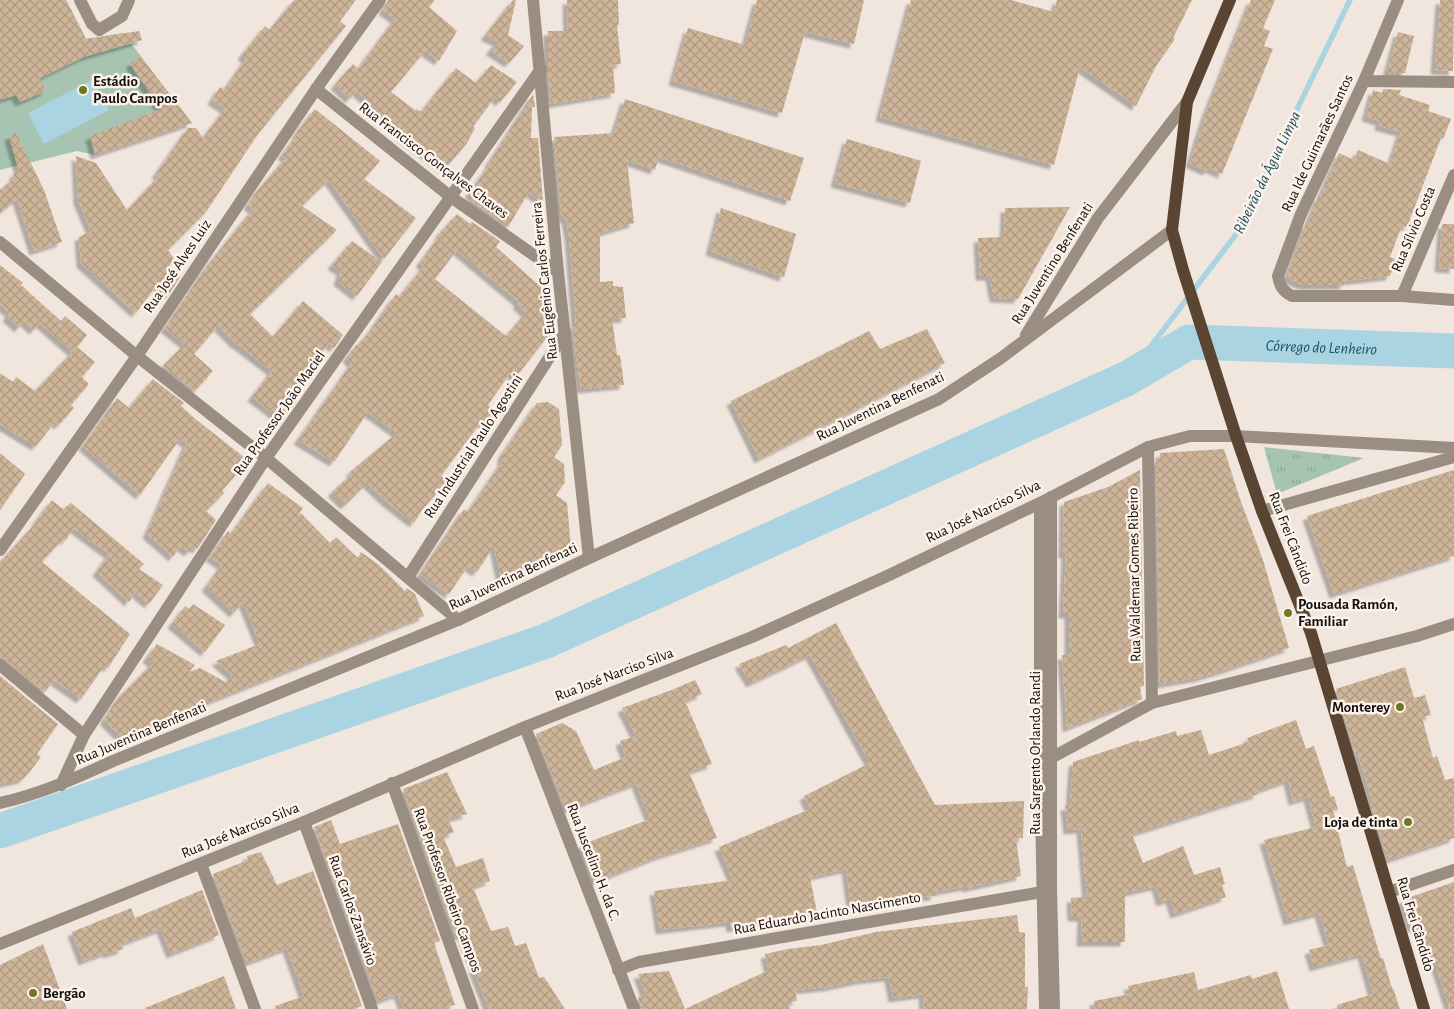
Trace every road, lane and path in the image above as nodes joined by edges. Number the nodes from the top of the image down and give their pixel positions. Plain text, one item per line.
1 (80, 0) edge
2 (129, 0) edge
3 (380, 0) edge
4 (533, 0) edge
5 (1230, 0) edge
6 (1398, 0) edge
7 (540, 69) junction
8 (1364, 81) junction
9 (1454, 82) edge
10 (316, 89) junction
11 (1187, 102) junction
12 (1454, 175) edge
13 (451, 197) junction
14 (1172, 230) junction
15 (0, 242) edge
16 (558, 272) junction
17 (1402, 296) junction
18 (1454, 300) edge
19 (565, 333) junction
20 (1022, 342) junction
21 (137, 356) junction
22 (1236, 436) junction
23 (1148, 447) junction
24 (1454, 448) edge
25 (1454, 457) edge
26 (266, 458) junction
27 (1045, 500) junction
28 (1262, 511) junction
29 (0, 550) edge
30 (589, 558) junction
31 (408, 577) junction
32 (458, 620) junction
33 (1454, 624) edge
34 (1319, 660) junction
35 (0, 665) edge
36 (1152, 703) junction
37 (525, 726) junction
38 (84, 735) junction
39 (1046, 759) junction
40 (392, 782) junction
41 (61, 785) junction
42 (0, 803) edge
43 (304, 822) junction
44 (201, 864) junction
45 (1454, 870) edge
46 (1047, 891) junction
47 (1389, 892) junction
48 (0, 944) edge
49 (618, 970) junction
50 (255, 1009) edge
51 (372, 1009) edge
52 (473, 1009) edge
53 (634, 1009) edge
54 (1044, 1009) edge
55 (1054, 1009) edge
56 (1424, 1009) edge

1 - 2 street
3 - 10 street, Rua José Alves Luiz
4 - 7 street, Rua Eugênio Carlos Ferreira
5 - 11 main road, Rua Frei Cândido
6 - 8 street, Rua Ide Guimarães Santos
7 - 13 street, Rua Professor João Maciel
7 - 16 street, Rua Eugênio Carlos Ferreira
8 - 9 street
8 - 17 street, Rua Ide Guimarães Santos
10 - 13 street, Rua Francisco Gonçalves Chaves
10 - 21 street, Rua José Alves Luiz
11 - 14 main road, Rua Frei Cândido
11 - 20 street, Rua Juventino Benfenati
12 - 17 street, Rua Sílvio Costa
13 - 16 street, Rua Francisco Gonçalves Chaves
13 - 26 street, Rua Professor João Maciel
14 - 20 street, Rua Juventino Benfenati
14 - 22 main road, Rua Frei Cândido
15 - 21 street
16 - 19 street, Rua Eugênio Carlos Ferreira
17 - 18 street
19 - 30 street, Rua Eugênio Carlos Ferreira
19 - 31 street, Rua Industrial Paulo Agostini
20 - 30 street, Rua Juventina Benfenati
21 - 26 street
21 - 29 street, Rua José Alves Luiz
22 - 23 street, Rua José Narciso Silva
22 - 24 street, Rua José Narciso Silva
22 - 28 main road, Rua Frei Cândido
23 - 27 street, Rua José Narciso Silva
23 - 36 street, Rua Waldemar Gomes Ribeiro
25 - 28 street
26 - 31 street
26 - 38 street, Rua Professor João Maciel
27 - 37 street, Rua José Narciso Silva
27 - 39 street, Rua Sargento Orlando Randi
28 - 34 main road, Rua Frei Cândido
30 - 32 street, Rua Juventina Benfenati
31 - 32 street
32 - 41 street, Rua Juventina Benfenati
33 - 34 street
34 - 36 street
34 - 47 main road, Rua Frei Cândido
35 - 38 street
36 - 39 street
37 - 40 street, Rua José Narciso Silva
37 - 49 street, Rua Juscelino H. da C.
38 - 41 street, Rua Professor João Maciel
39 - 46 street, Rua Sargento Orlando Randi
40 - 43 street, Rua José Narciso Silva
40 - 52 street, Rua Professor Ribeiro Campos
41 - 42 street, Rua Juventina Benfenati
43 - 44 street, Rua José Narciso Silva
43 - 51 street, Rua Carlos Zansávio
44 - 48 street, Rua José Narciso Silva
44 - 50 street
45 - 47 street
46 - 49 street, Rua Eduardo Jacinto Nascimento
46 - 54 street, Rua Sargento Orlando Randi
46 - 55 street, Rua Sargento Orlando Randi
47 - 56 main road, Rua Frei Cândido
49 - 53 street, Rua Juscelino H. da C.

